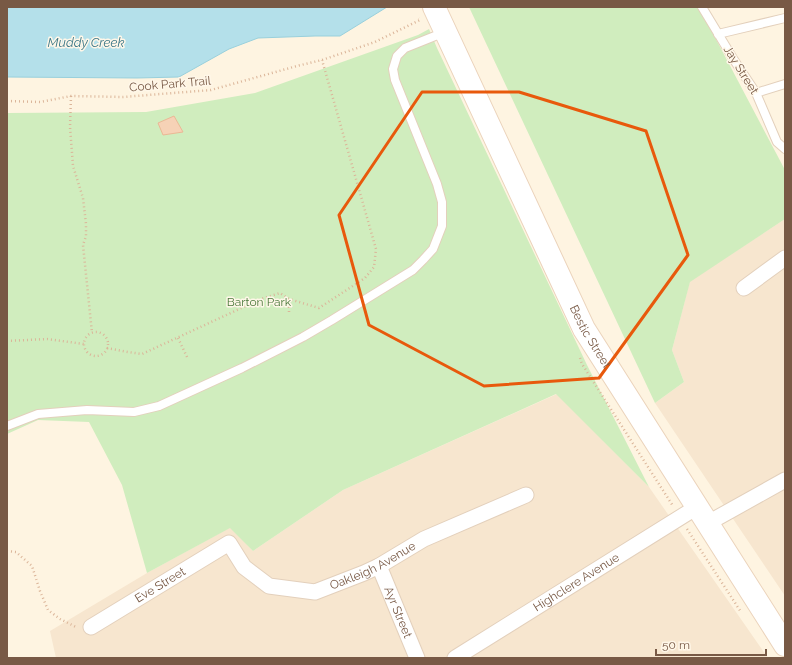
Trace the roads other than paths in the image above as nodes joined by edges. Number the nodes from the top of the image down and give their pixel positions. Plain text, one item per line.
1 (702, 7) edge
2 (425, 10) edge
3 (785, 18) edge
4 (446, 32) junction
5 (718, 34) junction
6 (785, 84) edge
7 (756, 92) junction
8 (785, 149) edge
9 (785, 258) edge
10 (744, 288) dead end
11 (7, 426) edge
12 (785, 480) edge
13 (526, 495) dead end
14 (702, 515) junction
15 (229, 544) joint
16 (379, 566) junction
17 (96, 624) road end
18 (785, 645) edge
19 (417, 658) edge
20 (455, 658) edge

1 - 5 lane, Jay Street
2 - 4 main road, Bestic Street
3 - 5 lane
4 - 11 lane
4 - 14 main road, Bestic Street
5 - 7 lane, Jay Street
6 - 7 lane
7 - 8 lane, Jay Street
9 - 10 street
12 - 14 street, Highclere Avenue
13 - 16 street, Oakleigh Avenue
14 - 18 main road, Bestic Street
14 - 20 street, Highclere Avenue
15 - 16 street, Oakleigh Avenue
15 - 17 street, Eve Street
16 - 19 street, Ayr Street

